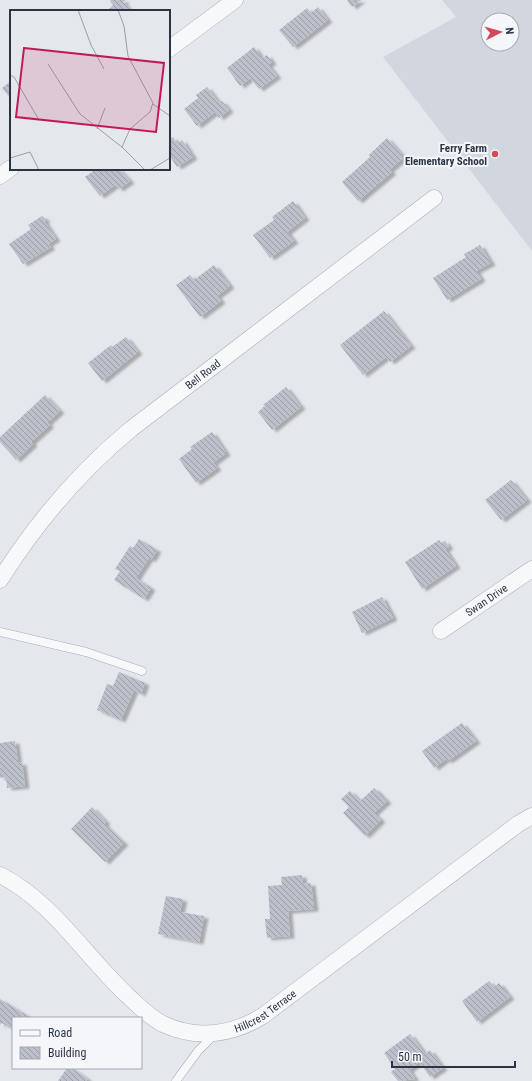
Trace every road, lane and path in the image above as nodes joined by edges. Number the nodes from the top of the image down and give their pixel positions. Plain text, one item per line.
1 (235, 0) edge
2 (170, 48) edge
3 (10, 169) edge
4 (0, 176) edge
5 (434, 198) dead end
6 (532, 569) edge
7 (0, 580) edge
8 (441, 631) dead end
9 (0, 632) edge
10 (142, 671) dead end
11 (532, 816) edge
12 (0, 875) edge
13 (216, 1034) junction
14 (176, 1081) edge

1 - 2 street
3 - 4 street
5 - 7 street, Bell Road
6 - 8 street, Swan Drive
9 - 10 lane
11 - 13 street, Hillcrest Terrace
12 - 13 street, Hillcrest Terrace
13 - 14 lane

